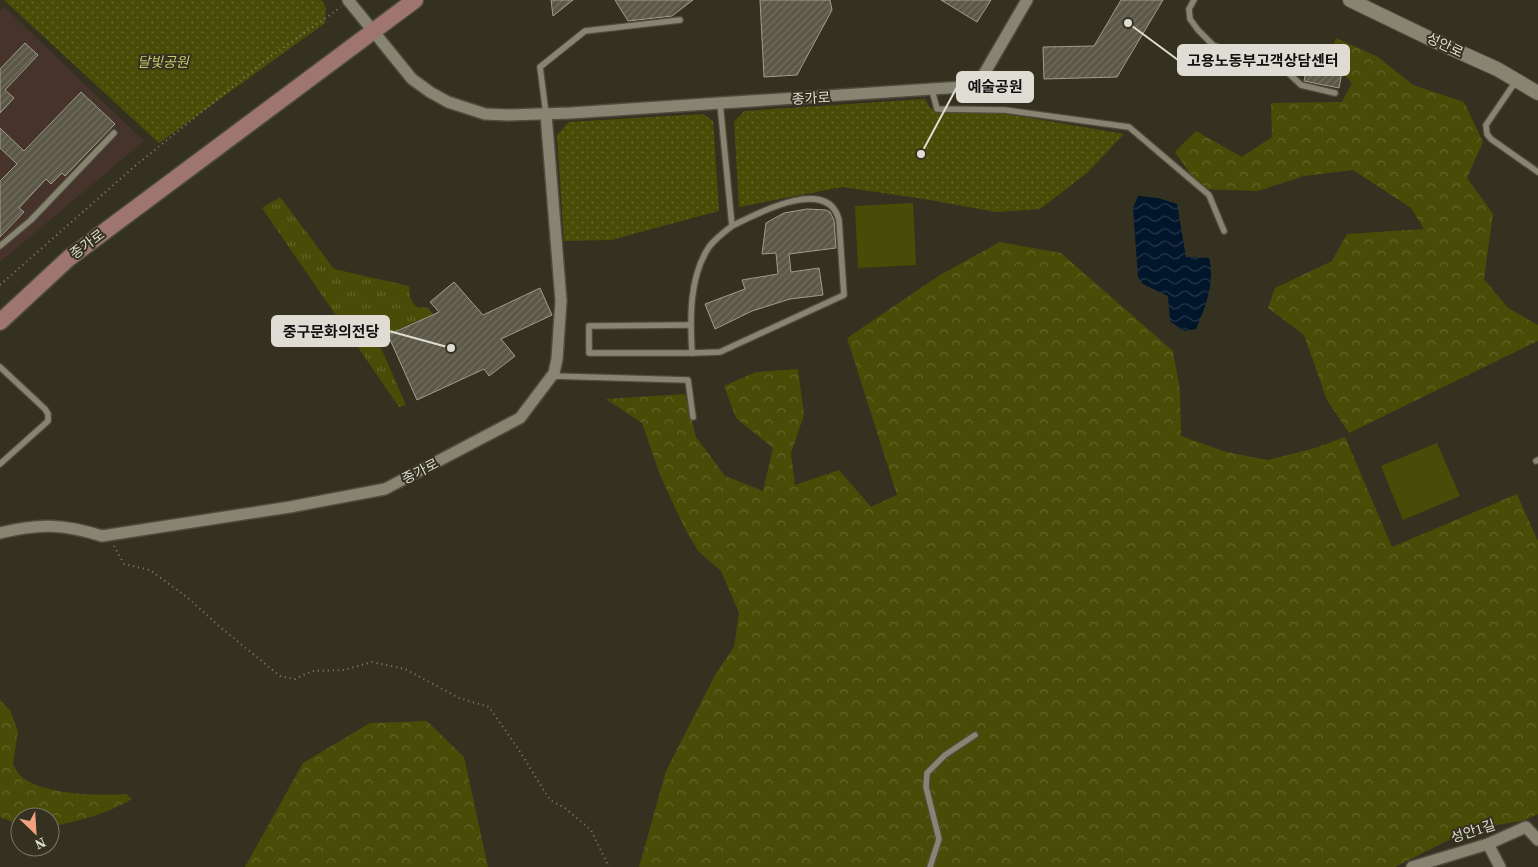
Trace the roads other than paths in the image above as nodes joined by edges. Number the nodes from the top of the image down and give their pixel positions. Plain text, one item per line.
1 (415, 0) edge
2 (1027, 0) edge
3 (1194, 0) edge
4 (1350, 0) edge
5 (348, 1) edge
6 (680, 20) dead end
7 (374, 32) junction
8 (1518, 80) junction
9 (932, 90) junction
10 (1538, 93) edge
11 (1335, 94) dead end
12 (720, 103) junction
13 (546, 114) junction
14 (114, 133) dead end
15 (1538, 172) edge
16 (732, 226) junction
17 (1224, 231) dead end
18 (0, 246) edge
19 (0, 322) edge
20 (690, 325) junction
21 (692, 353) junction
22 (0, 366) edge
23 (552, 376) junction
24 (693, 416) dead end
25 (0, 464) edge
26 (0, 533) edge
27 (975, 735) dead end
28 (1538, 840) edge
29 (1488, 844) junction
30 (930, 867) edge
31 (1412, 867) edge
32 (1500, 867) edge

1 - 7 main road, 종가로
2 - 9 street, 종가로
3 - 11 lane
4 - 8 street, 성안로
5 - 7 street, 종가로
6 - 13 lane
7 - 13 street, 종가로
7 - 19 main road, 종가로
8 - 10 street, 성안로
8 - 15 lane
9 - 12 street, 종가로
9 - 17 lane
12 - 13 street, 종가로
12 - 16 lane
13 - 23 street, 종가로
14 - 18 lane
16 - 20 lane
16 - 21 lane
20 - 21 lane
20 - 21 lane
22 - 25 lane
23 - 24 lane
23 - 26 street, 종가로
27 - 30 lane
28 - 29 street, 성안1길
29 - 31 street, 성안1길
29 - 32 street

